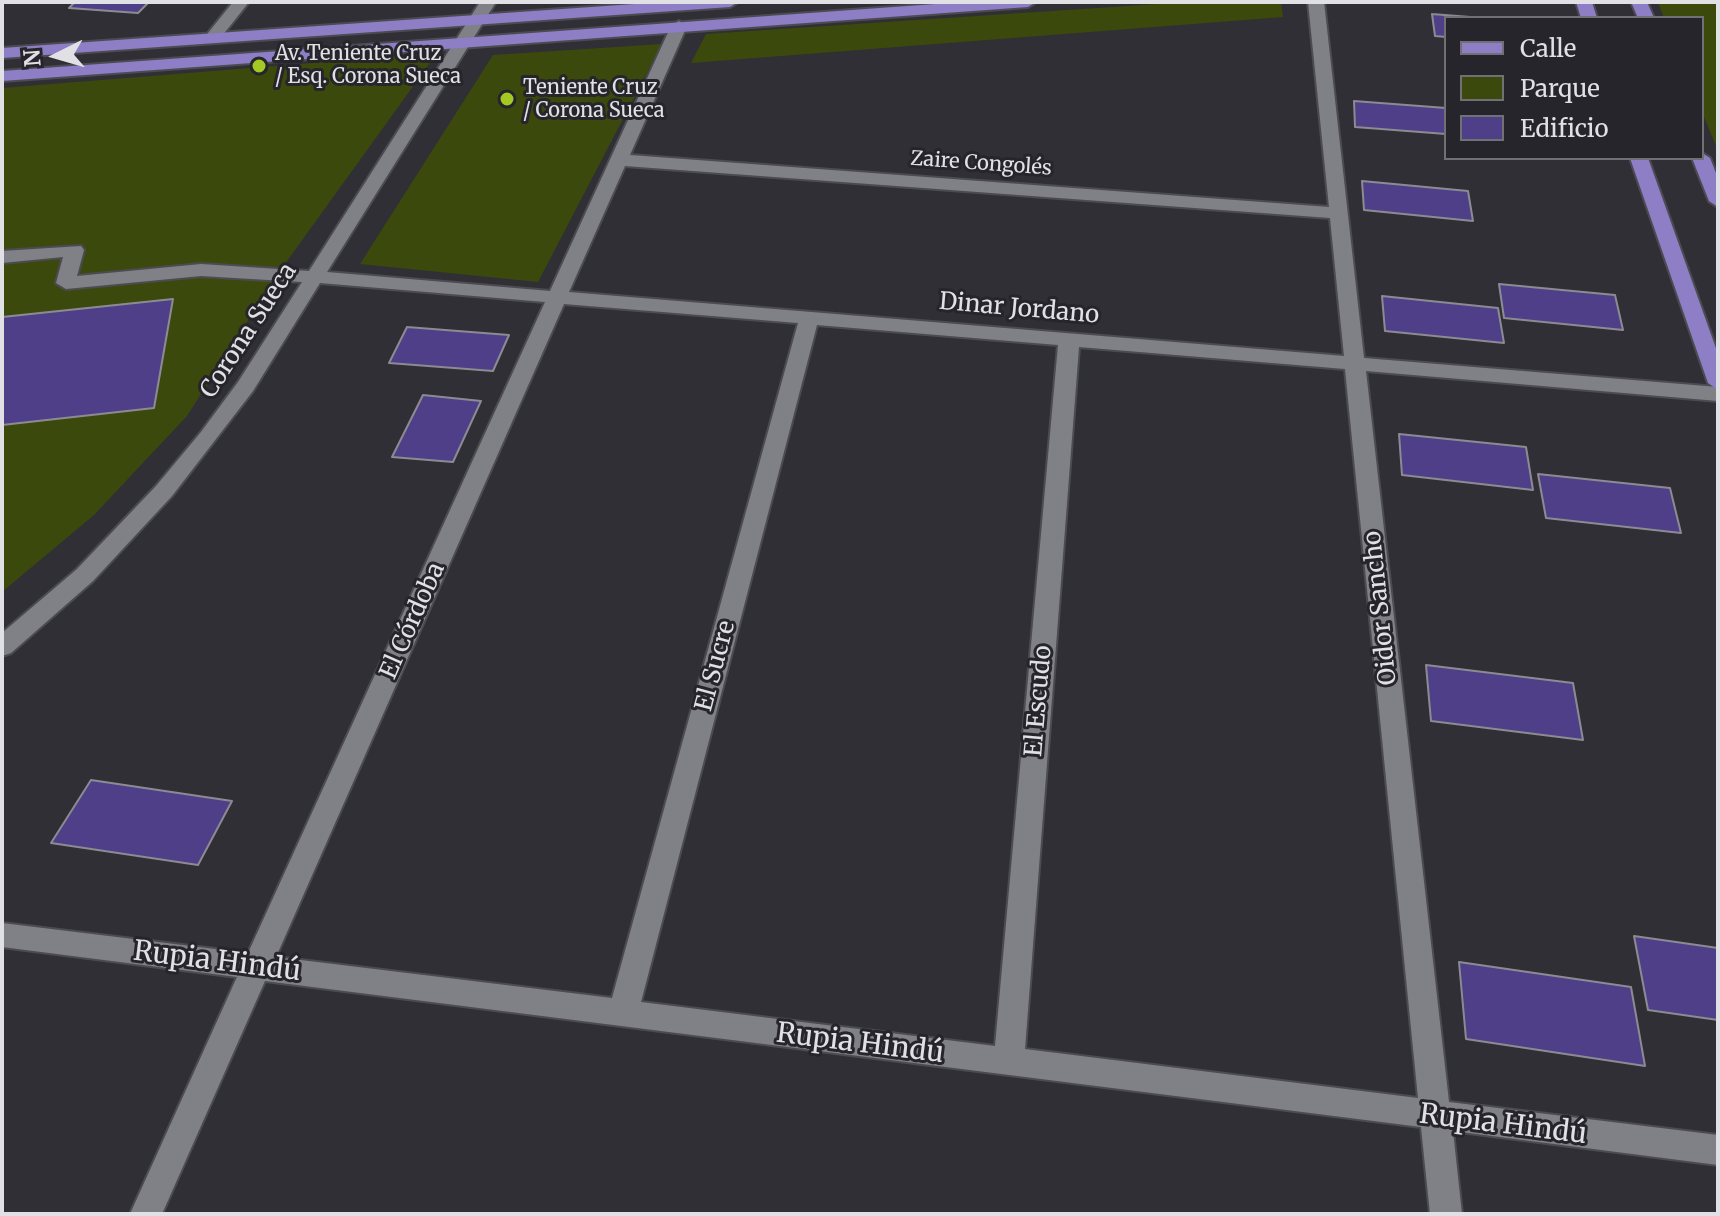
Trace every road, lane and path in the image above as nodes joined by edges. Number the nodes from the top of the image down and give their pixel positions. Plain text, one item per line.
1 (241, 2) edge
2 (488, 2) edge
3 (730, 2) edge
4 (1028, 2) edge
5 (1316, 2) edge
6 (477, 19) junction
7 (679, 26) junction
8 (212, 38) junction
9 (464, 41) junction
10 (2, 53) edge
11 (2, 76) edge
12 (621, 160) junction
13 (1640, 160) edge
14 (1702, 160) edge
15 (1718, 201) edge
16 (1338, 213) junction
17 (2, 257) edge
18 (315, 277) junction
19 (559, 297) junction
20 (809, 318) junction
21 (1069, 340) junction
22 (1355, 364) junction
23 (1718, 383) edge
24 (1718, 394) edge
25 (2, 647) edge
26 (2, 935) edge
27 (257, 967) junction
28 (623, 1014) junction
29 (1009, 1063) junction
30 (1436, 1117) junction
31 (1718, 1150) edge
32 (146, 1214) edge
33 (1446, 1214) edge

1 - 8 street
2 - 6 street, Corona Sueca
3 - 6 main road
4 - 7 main road
5 - 16 street, Oidor Sancho
6 - 8 main road
6 - 9 street, Corona Sueca
7 - 9 main road
7 - 12 street, El Córdoba
8 - 10 main road
9 - 11 main road
9 - 18 street, Corona Sueca
12 - 16 street, Zaire Congolés
12 - 19 street, El Córdoba
13 - 23 main road
14 - 15 main road
16 - 22 street, Oidor Sancho
17 - 18 street, Dinar Jordano
18 - 19 street, Dinar Jordano
18 - 25 street, Corona Sueca
19 - 20 street, Dinar Jordano
19 - 27 street, El Córdoba
20 - 21 street, Dinar Jordano
20 - 28 street, El Sucre
21 - 22 street, Dinar Jordano
21 - 29 street, El Escudo
22 - 24 street, Dinar Jordano
22 - 30 street, Oidor Sancho
26 - 27 street, Rupia Hindú
27 - 28 street, Rupia Hindú
27 - 32 street, El Córdoba
28 - 29 street, Rupia Hindú
29 - 30 street, Rupia Hindú
30 - 31 street, Rupia Hindú
30 - 33 street, Oidor Sancho

